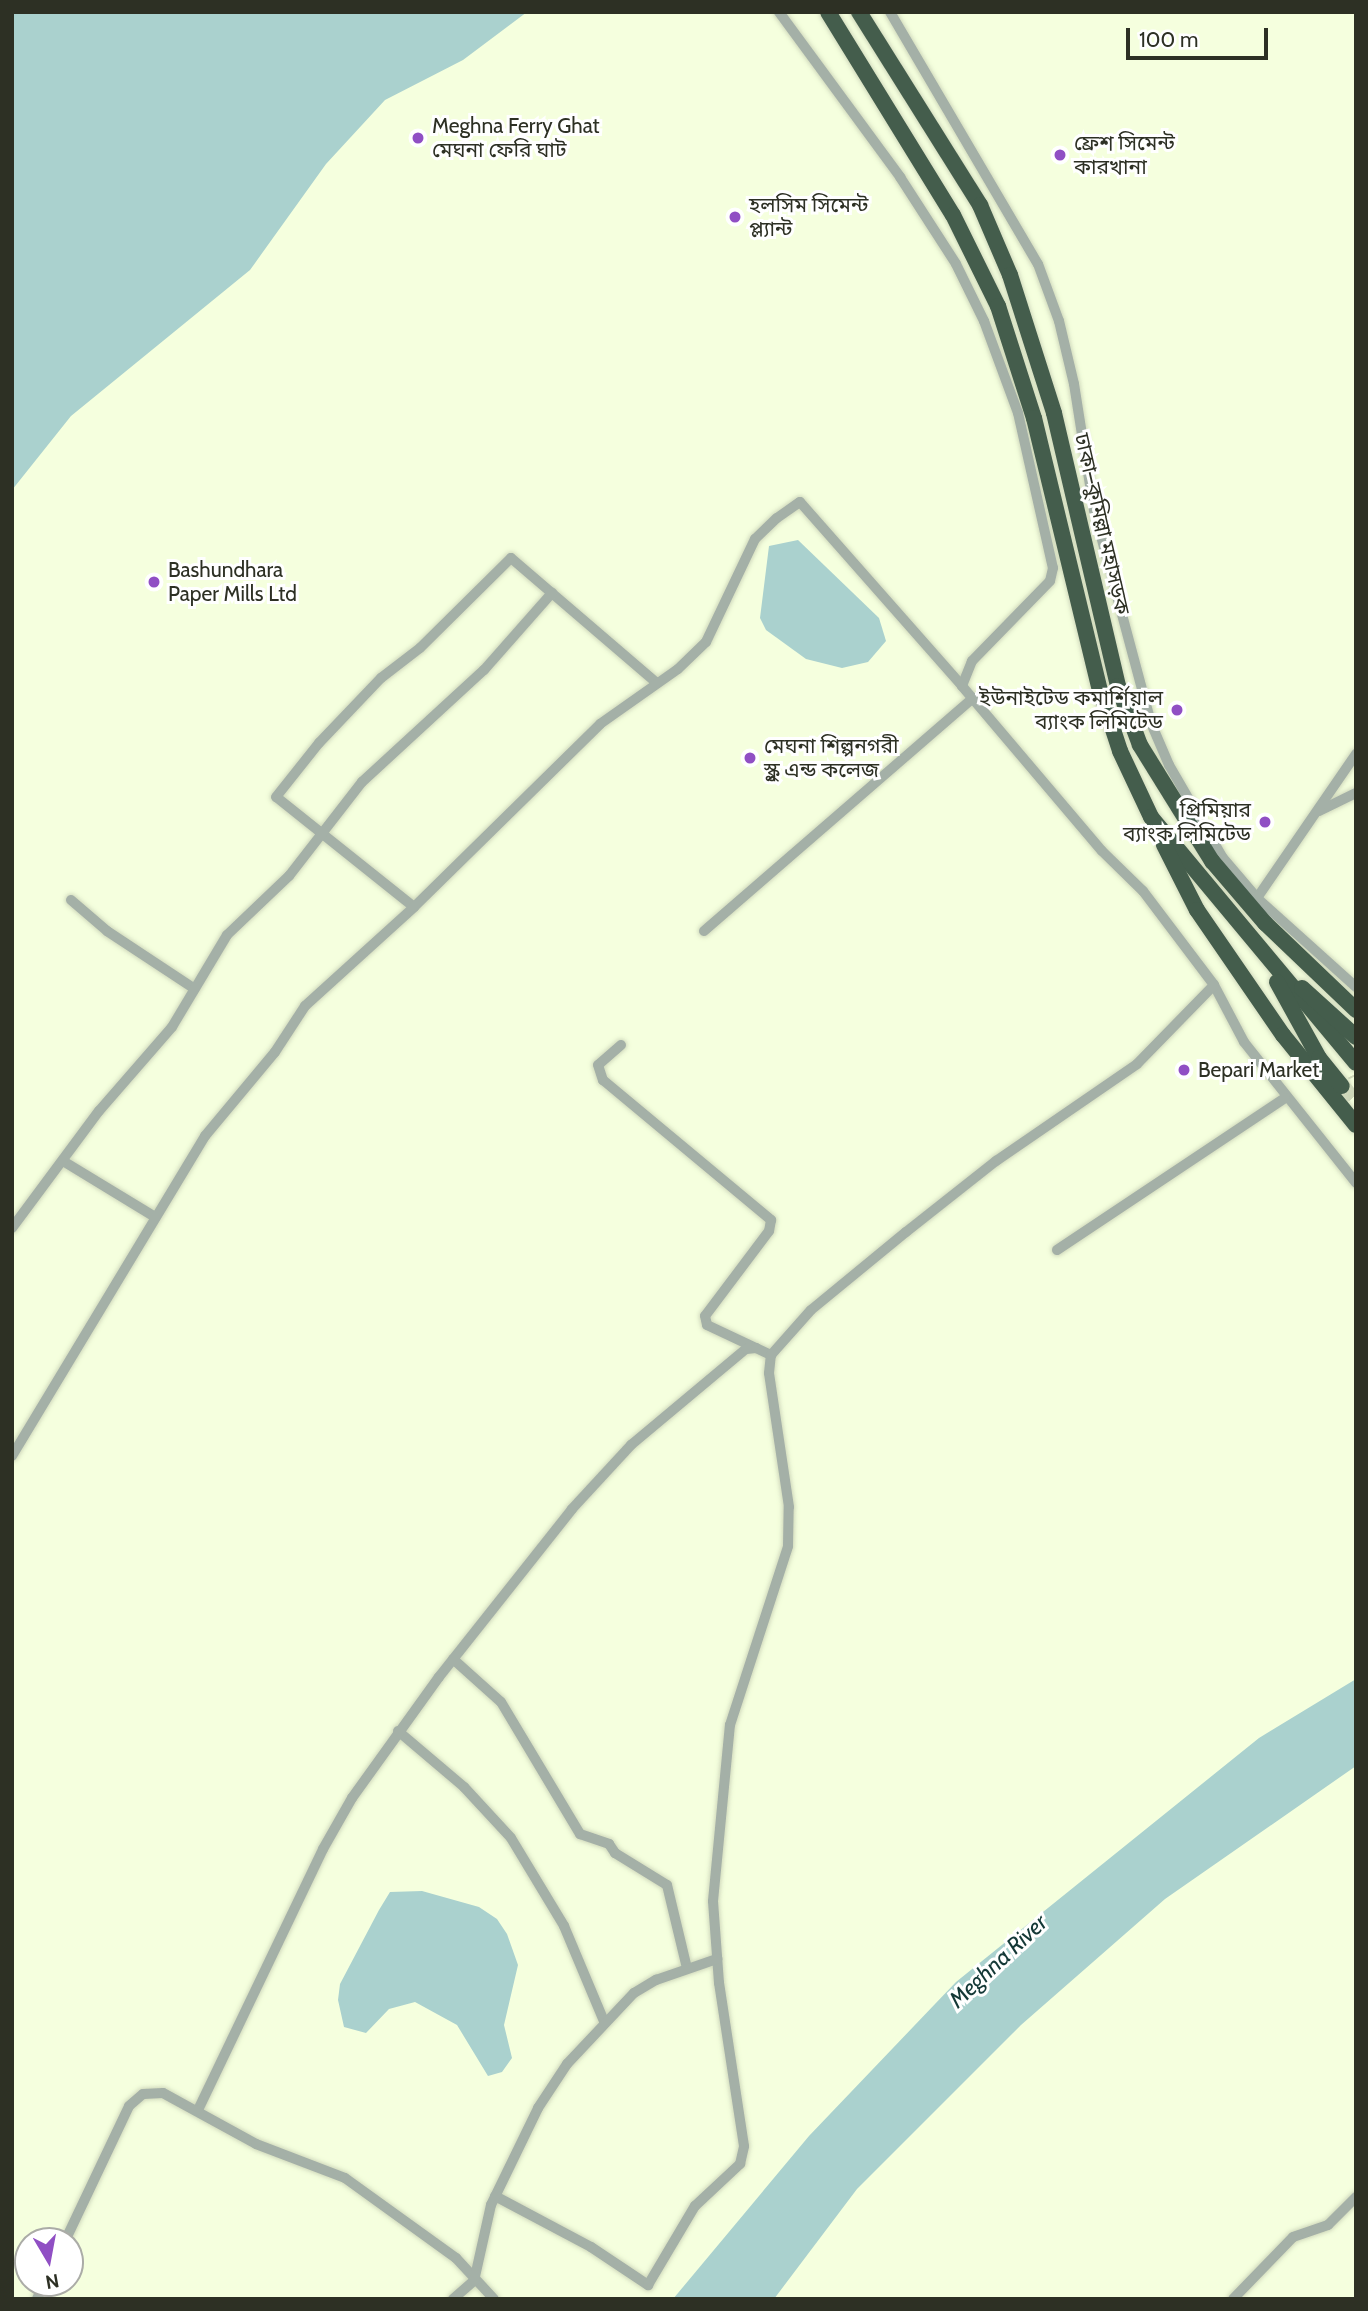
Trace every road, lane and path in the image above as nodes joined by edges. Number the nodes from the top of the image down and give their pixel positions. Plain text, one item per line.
1 (779, 12) edge
2 (828, 12) edge
3 (859, 12) edge
4 (890, 12) edge
5 (552, 593) junction
6 (657, 683) junction
7 (962, 686) junction
8 (973, 698) junction
9 (1356, 754) edge
10 (1356, 793) edge
11 (1316, 813) junction
12 (1151, 817) junction
13 (321, 834) junction
14 (1257, 898) junction
15 (71, 900) dead end
16 (414, 907) junction
17 (704, 931) dead end
18 (1259, 949) junction
19 (1214, 985) junction
20 (1356, 987) edge
21 (195, 989) junction
22 (1356, 1010) edge
23 (1356, 1037) edge
24 (621, 1045) dead end
25 (1356, 1049) edge
26 (1350, 1076) edge
27 (1285, 1098) junction
28 (1354, 1123) edge
29 (63, 1161) junction
30 (1356, 1183) edge
31 (155, 1217) junction
32 (12, 1228) edge
33 (1057, 1250) dead end
34 (756, 1348) junction
35 (771, 1355) junction
36 (12, 1456) edge
37 (453, 1659) junction
38 (398, 1731) junction
39 (717, 1959) junction
40 (687, 1968) junction
41 (604, 2021) junction
42 (198, 2110) junction
43 (495, 2196) junction
44 (1356, 2197) edge
45 (72, 2227) edge
46 (474, 2281) junction
47 (453, 2299) edge
48 (494, 2299) edge
49 (1233, 2299) edge

1 - 7 street
2 - 12 highway, ঢাকা–কুমিল্লা মহাসড়ক
3 - 22 highway, ঢাকা–কুমিল্লা মহাসড়ক
4 - 14 street
5 - 6 street
5 - 13 street
5 - 13 street
6 - 7 street
6 - 16 street
7 - 8 street
8 - 17 street
8 - 19 street
9 - 11 street
10 - 11 street
11 - 14 street
12 - 18 highway, ঢাকা–কুমিল্লা মহাসড়ক
12 - 28 highway, ঢাকা–কুমিল্লা মহাসড়ক
13 - 16 street
13 - 21 street
14 - 20 street
15 - 21 street
16 - 31 street
18 - 23 highway, ঢাকা–কুমিল্লা মহাসড়ক
18 - 25 highway, ঢাকা–কুমিল্লা মহাসড়ক
18 - 26 highway, ঢাকা–কুমিল্লা মহাসড়ক
18 - 26 highway, ঢাকা–কুমিল্লা মহাসড়ক
19 - 27 street
19 - 35 street
21 - 29 street
24 - 34 street
27 - 30 street
27 - 33 street
29 - 31 street
29 - 32 street
31 - 36 street
34 - 35 street
34 - 37 street
35 - 39 street
37 - 38 street
37 - 40 street
38 - 41 street
38 - 42 street
39 - 40 street
39 - 43 street
40 - 41 street
41 - 43 street
42 - 45 street
42 - 46 street
43 - 46 street
44 - 49 street
46 - 47 street
46 - 48 street

